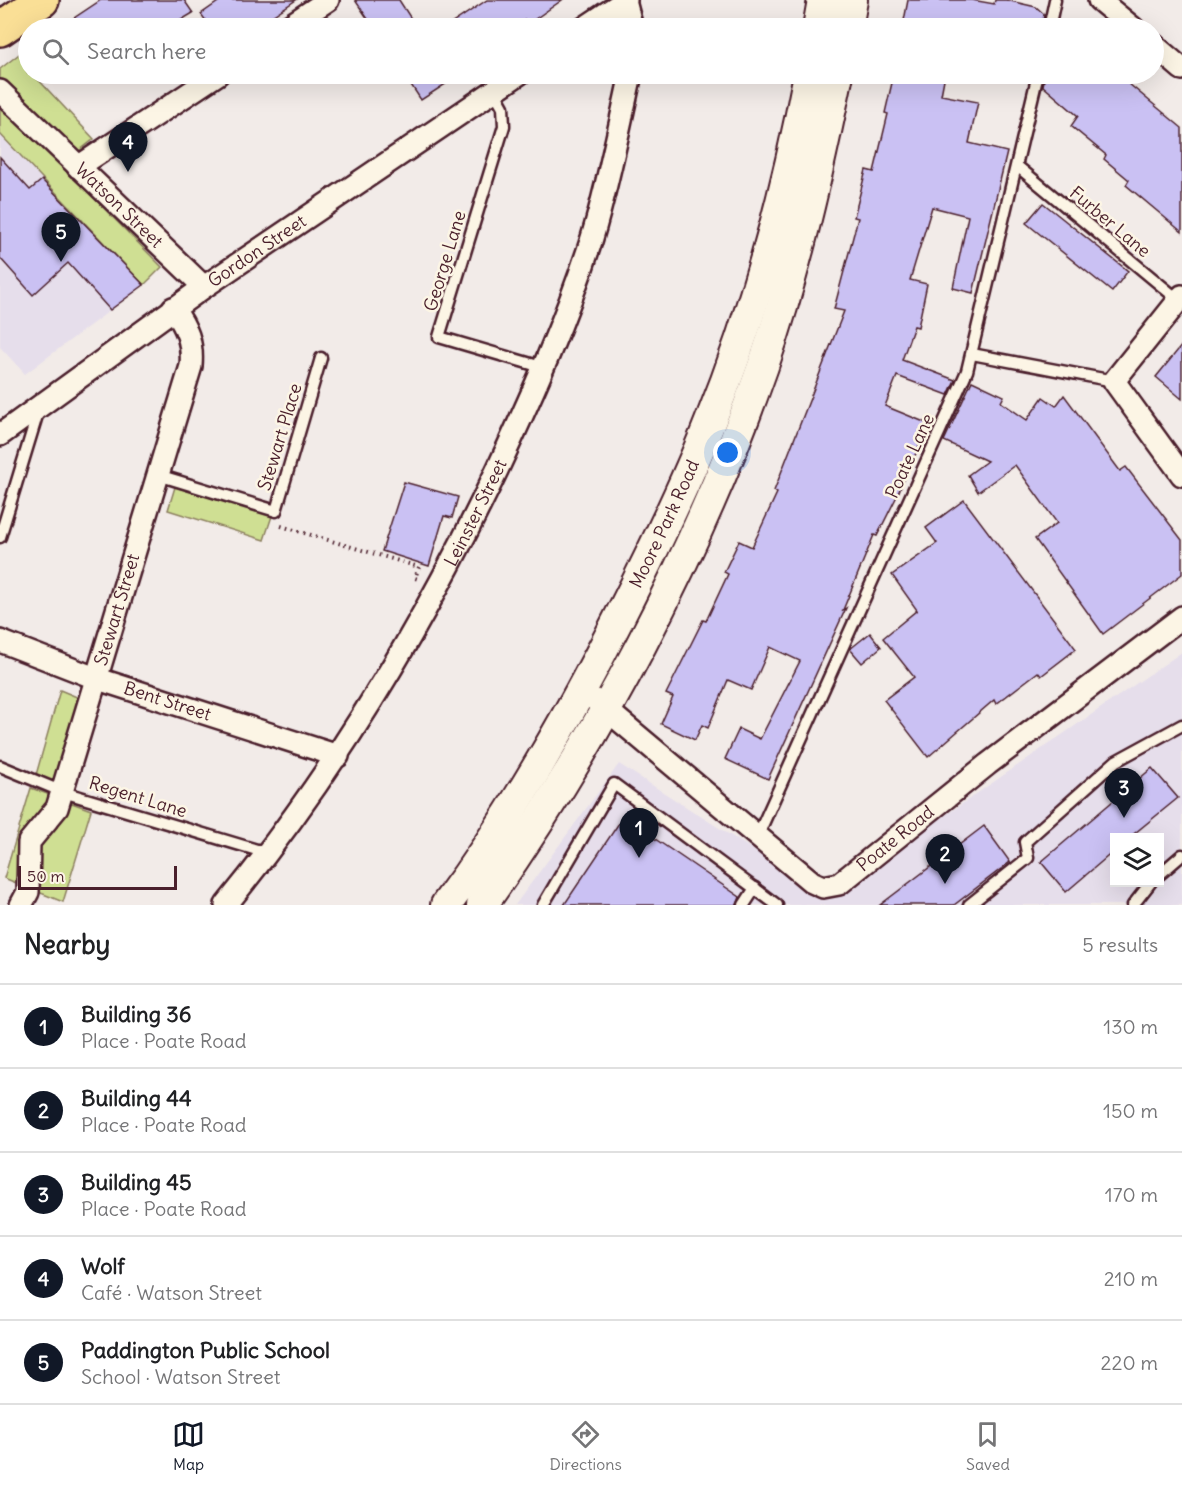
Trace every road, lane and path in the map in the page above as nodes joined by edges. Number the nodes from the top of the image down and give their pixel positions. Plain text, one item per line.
1 (10, 0) edge
2 (42, 0) edge
3 (328, 0) edge
4 (626, 0) edge
5 (823, 0) edge
6 (852, 0) edge
7 (1055, 0) edge
8 (1099, 0) edge
9 (0, 7) edge
10 (301, 18) edge
11 (599, 18) edge
12 (630, 18) edge
13 (820, 18) edge
14 (849, 18) edge
15 (1050, 18) edge
16 (1121, 18) edge
17 (0, 29) edge
18 (1164, 54) edge
19 (1182, 69) edge
20 (203, 84) edge
21 (504, 84) edge
22 (629, 84) edge
23 (807, 84) edge
24 (836, 84) edge
25 (1036, 84) edge
26 (0, 91) edge
27 (494, 91) junction
28 (1017, 166) junction
29 (78, 167) junction
30 (204, 287) junction
31 (1181, 300) edge
32 (173, 308) junction
33 (972, 354) junction
34 (321, 358) dead end
35 (545, 368) junction
36 (1114, 381) junction
37 (39, 406) junction
38 (0, 435) edge
39 (158, 475) junction
40 (1182, 475) edge
41 (273, 524) dead end
42 (0, 537) edge
43 (415, 578) dead end
44 (1182, 617) edge
45 (0, 641) edge
46 (98, 679) junction
47 (594, 699) junction
48 (1182, 725) edge
49 (338, 756) junction
50 (0, 766) edge
51 (63, 792) junction
52 (758, 835) junction
53 (268, 854) junction
54 (1182, 855) edge
55 (1164, 871) edge
56 (1147, 887) edge
57 (755, 888) junction
58 (21, 905) edge
59 (226, 905) edge
60 (446, 905) edge
61 (482, 905) edge
62 (543, 905) edge
63 (744, 905) edge
64 (777, 905) edge
65 (969, 905) edge
66 (1133, 905) edge

1 - 9 main road
2 - 17 main road
3 - 10 street
4 - 11 street
4 - 12 street
5 - 13 main road
6 - 14 main road
7 - 15 lane
8 - 16 street
18 - 19 street
20 - 29 street, Watson Street
21 - 27 street, Gordon Street
22 - 35 street, Leinster Street
23 - 47 main road, Moore Park Road
24 - 47 main road, Moore Park Road
25 - 28 lane, Poate Lane
26 - 29 street
27 - 30 street, Gordon Street
27 - 35 lane, George Lane
28 - 31 lane, Furber Lane
28 - 33 lane, Poate Lane
29 - 30 street, Watson Street
30 - 32 street, Gordon Street
31 - 36 street
32 - 37 street, Gordon Street
32 - 39 street, Stewart Street
33 - 36 lane
33 - 52 lane, Poate Lane
34 - 39 lane, Stewart Place
35 - 49 street, Leinster Street
36 - 40 street
37 - 38 street, Gordon Street
37 - 42 lane
39 - 46 street, Stewart Street
41 - 43 path
44 - 52 street, Poate Road
45 - 46 street, Bent Street
46 - 49 street, Bent Street
46 - 51 street, Stewart Street
47 - 52 street, Poate Road
47 - 60 main road, Moore Park Road
47 - 61 main road, Moore Park Road
48 - 65 lane
49 - 53 street, Leinster Street
50 - 51 lane, Regent Lane
51 - 53 lane, Regent Lane
51 - 58 street, Stewart Street
53 - 59 street, Leinster Street
54 - 55 lane
56 - 66 lane
57 - 62 lane
57 - 63 lane
57 - 64 lane

